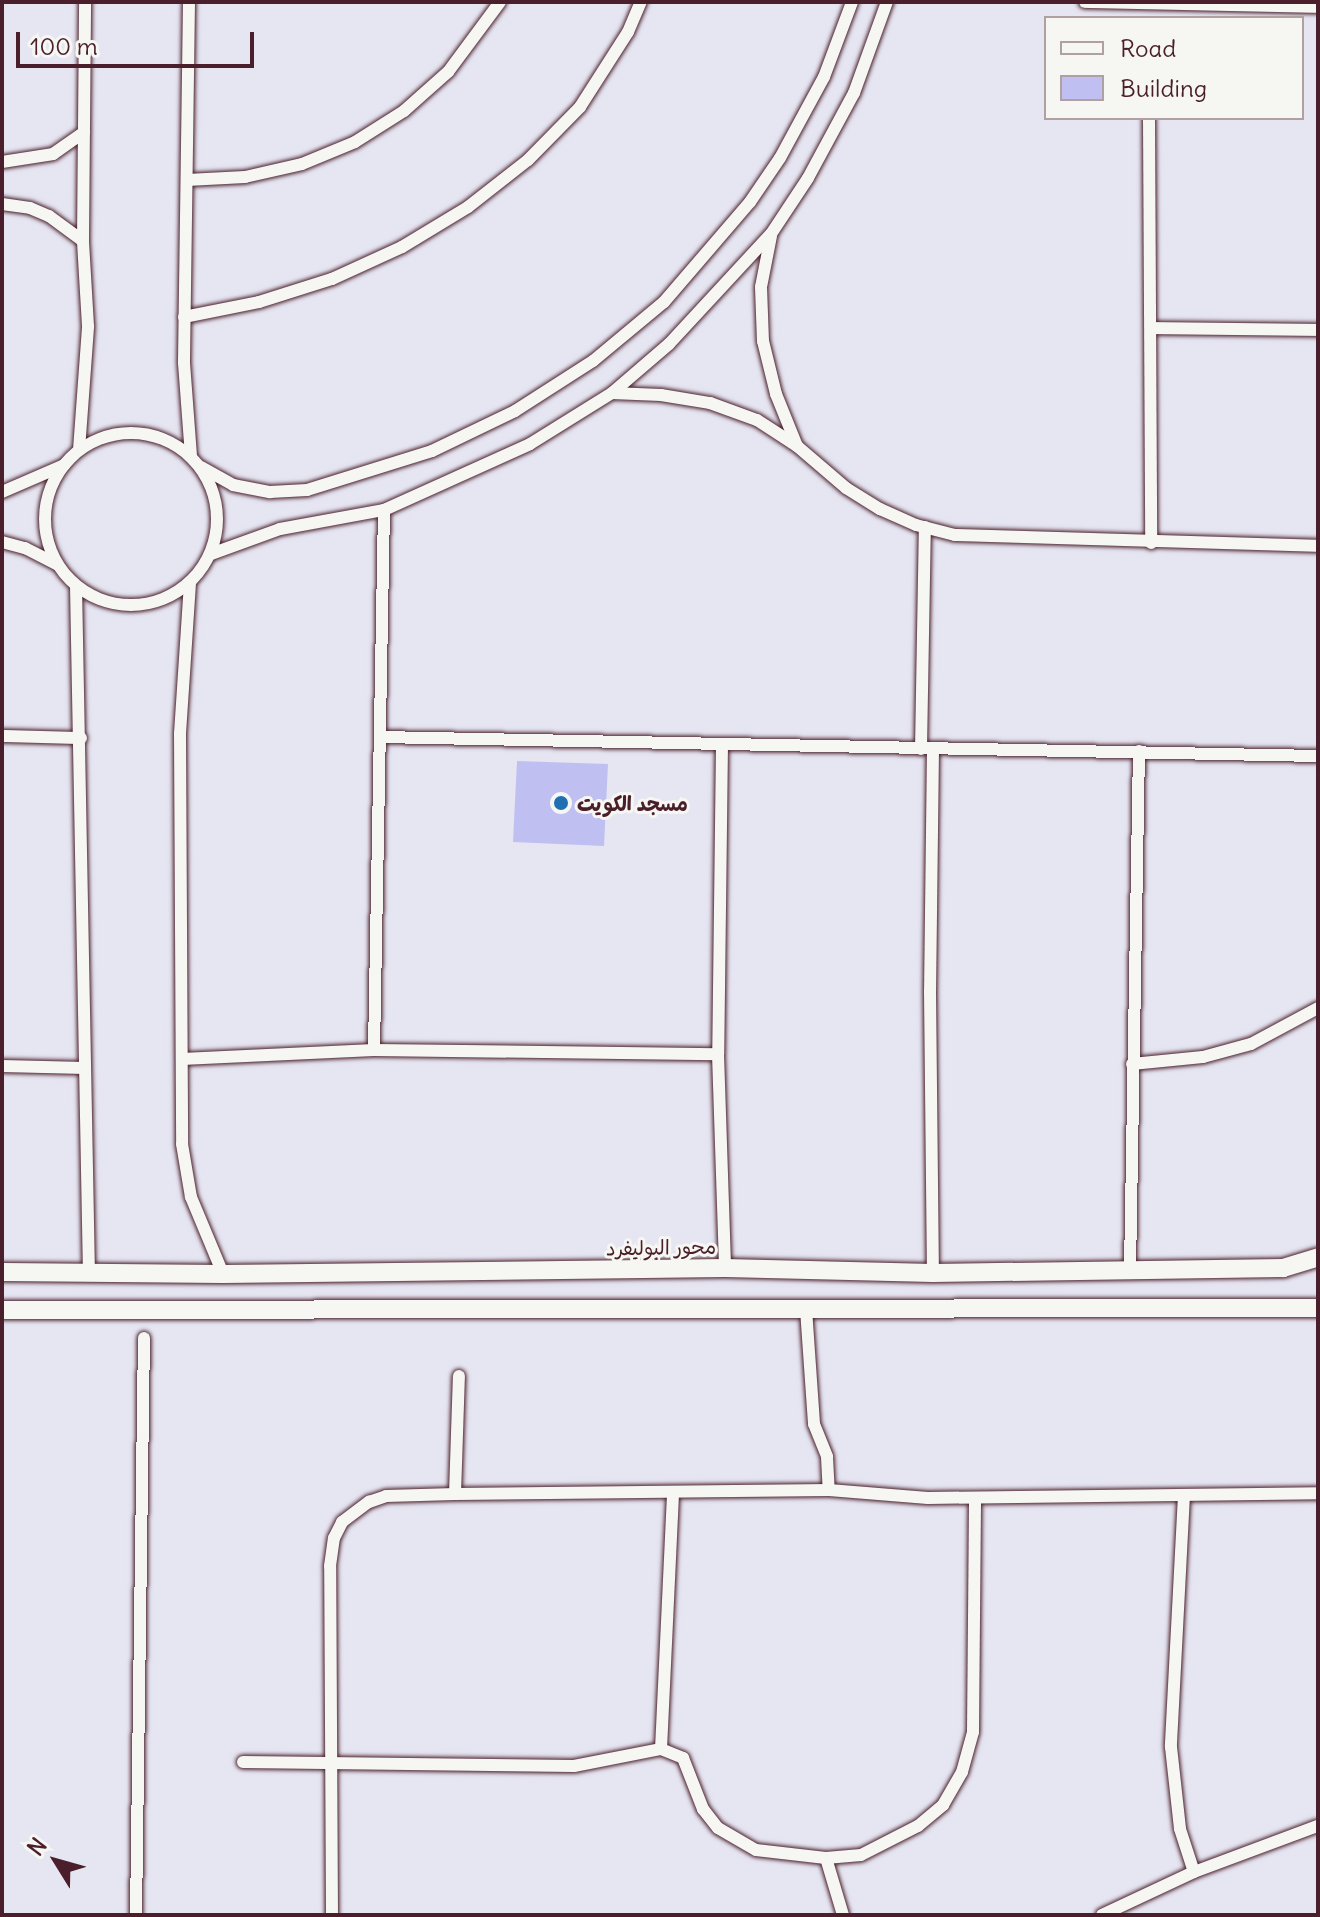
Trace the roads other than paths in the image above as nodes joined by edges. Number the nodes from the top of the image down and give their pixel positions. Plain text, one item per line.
1 (85, 2) edge
2 (189, 2) edge
3 (500, 2) edge
4 (641, 2) edge
5 (852, 2) edge
6 (887, 2) edge
7 (1085, 2) edge
8 (1318, 7) edge
9 (1147, 12) edge
10 (1149, 120) edge
11 (84, 132) junction
12 (2, 162) edge
13 (187, 180) junction
14 (2, 204) edge
15 (771, 234) junction
16 (83, 241) junction
17 (184, 317) junction
18 (1152, 328) junction
19 (1318, 330) edge
20 (612, 393) junction
21 (797, 446) junction
22 (79, 450) junction
23 (191, 456) junction
24 (64, 465) junction
25 (201, 467) junction
26 (2, 492) edge
27 (384, 510) junction
28 (925, 527) junction
29 (2, 542) edge
30 (1151, 543) junction
31 (1318, 546) edge
32 (211, 554) junction
33 (57, 564) junction
34 (190, 583) junction
35 (76, 586) junction
36 (2, 736) edge
37 (380, 737) junction
38 (81, 738) junction
39 (722, 744) junction
40 (927, 749) junction
41 (1139, 751) junction
42 (1318, 756) edge
43 (1318, 1008) edge
44 (374, 1050) junction
45 (718, 1054) junction
46 (182, 1059) junction
47 (1132, 1064) junction
48 (2, 1066) edge
49 (85, 1068) junction
50 (1318, 1257) edge
51 (725, 1268) junction
52 (1130, 1270) junction
53 (2, 1272) edge
54 (933, 1273) junction
55 (89, 1274) junction
56 (223, 1274) junction
57 (1318, 1308) edge
58 (806, 1309) junction
59 (2, 1310) edge
60 (144, 1338) dead end
61 (459, 1376) dead end
62 (829, 1490) junction
63 (673, 1492) junction
64 (1318, 1493) edge
65 (455, 1494) junction
66 (1184, 1495) junction
67 (975, 1498) junction
68 (661, 1749) junction
69 (243, 1762) dead end
70 (332, 1763) junction
71 (1318, 1826) edge
72 (826, 1858) junction
73 (1194, 1872) junction
74 (136, 1915) edge
75 (332, 1915) edge
76 (843, 1915) edge
77 (1102, 1915) edge

1 - 11 street
2 - 13 street
3 - 13 street
4 - 17 street
5 - 25 street
6 - 15 street
7 - 9 street
8 - 9 street
10 - 18 street
11 - 12 street
11 - 16 street
13 - 17 street
14 - 16 street
15 - 20 street
15 - 21 street
16 - 22 street
17 - 23 street
18 - 19 street
18 - 30 street
20 - 21 street
20 - 27 street
21 - 28 street
22 - 23 street
22 - 24 street
23 - 25 street
24 - 26 street
24 - 33 street
25 - 32 street
27 - 32 street
27 - 37 street
28 - 30 street
28 - 40 street
29 - 33 street
30 - 31 street
32 - 34 street
33 - 35 street
34 - 35 street
34 - 46 street
35 - 38 street
36 - 38 street
37 - 39 street
37 - 44 street
38 - 49 street
39 - 40 street
39 - 45 street
40 - 41 street
40 - 54 street
41 - 42 street
41 - 47 street
43 - 47 street
44 - 45 street
44 - 46 street
45 - 51 street
46 - 56 street
47 - 52 street
48 - 49 street
49 - 55 street
50 - 52 street, محور البوليفرد
51 - 54 street, محور البوليفرد
51 - 56 street, محور البوليفرد
52 - 54 street, محور البوليفرد
53 - 55 street, محور البوليفرد
55 - 56 street, محور البوليفرد
57 - 58 street
58 - 59 street
58 - 62 street
60 - 74 street
61 - 65 street
62 - 63 street
62 - 67 street
63 - 65 street
63 - 68 street
64 - 66 street
65 - 70 street
66 - 67 street
66 - 73 street
67 - 72 street
68 - 70 street
68 - 72 street
69 - 70 street
70 - 75 street
71 - 73 street
72 - 76 street
73 - 77 street

